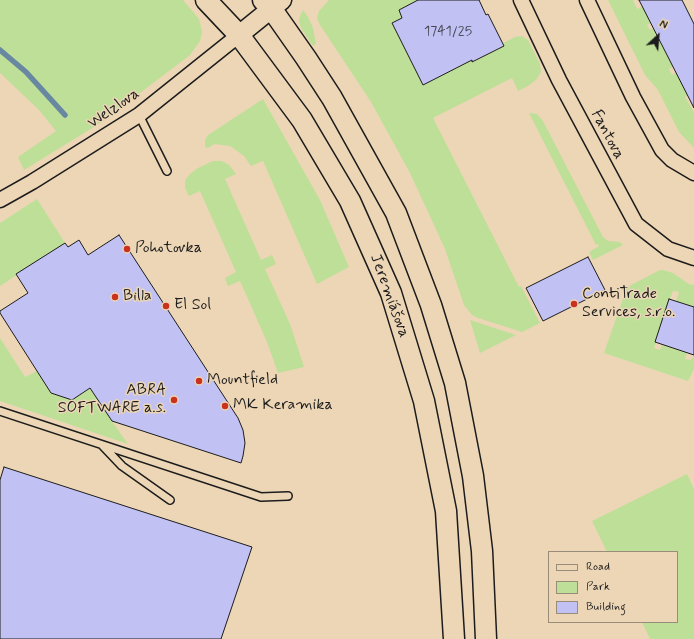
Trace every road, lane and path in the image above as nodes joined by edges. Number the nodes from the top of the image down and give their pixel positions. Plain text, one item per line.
1 (206, 0) edge
2 (520, 0) edge
3 (587, 0) edge
4 (272, 3) edge
5 (239, 35) junction
6 (139, 115) junction
7 (167, 171) dead end
8 (694, 173) edge
9 (0, 200) edge
10 (694, 258) edge
11 (0, 411) edge
12 (102, 444) junction
13 (288, 496) dead end
14 (170, 500) dead end
15 (454, 639) edge
16 (486, 639) edge

1 - 5 main road, Jeremiášova
2 - 10 street, Fantova
3 - 8 street
4 - 5 street
4 - 16 main road
5 - 6 street, Welzlova
5 - 15 main road, Jeremiášova
6 - 7 lane
6 - 9 street, Welzlova
11 - 12 lane
12 - 13 lane
12 - 14 lane

